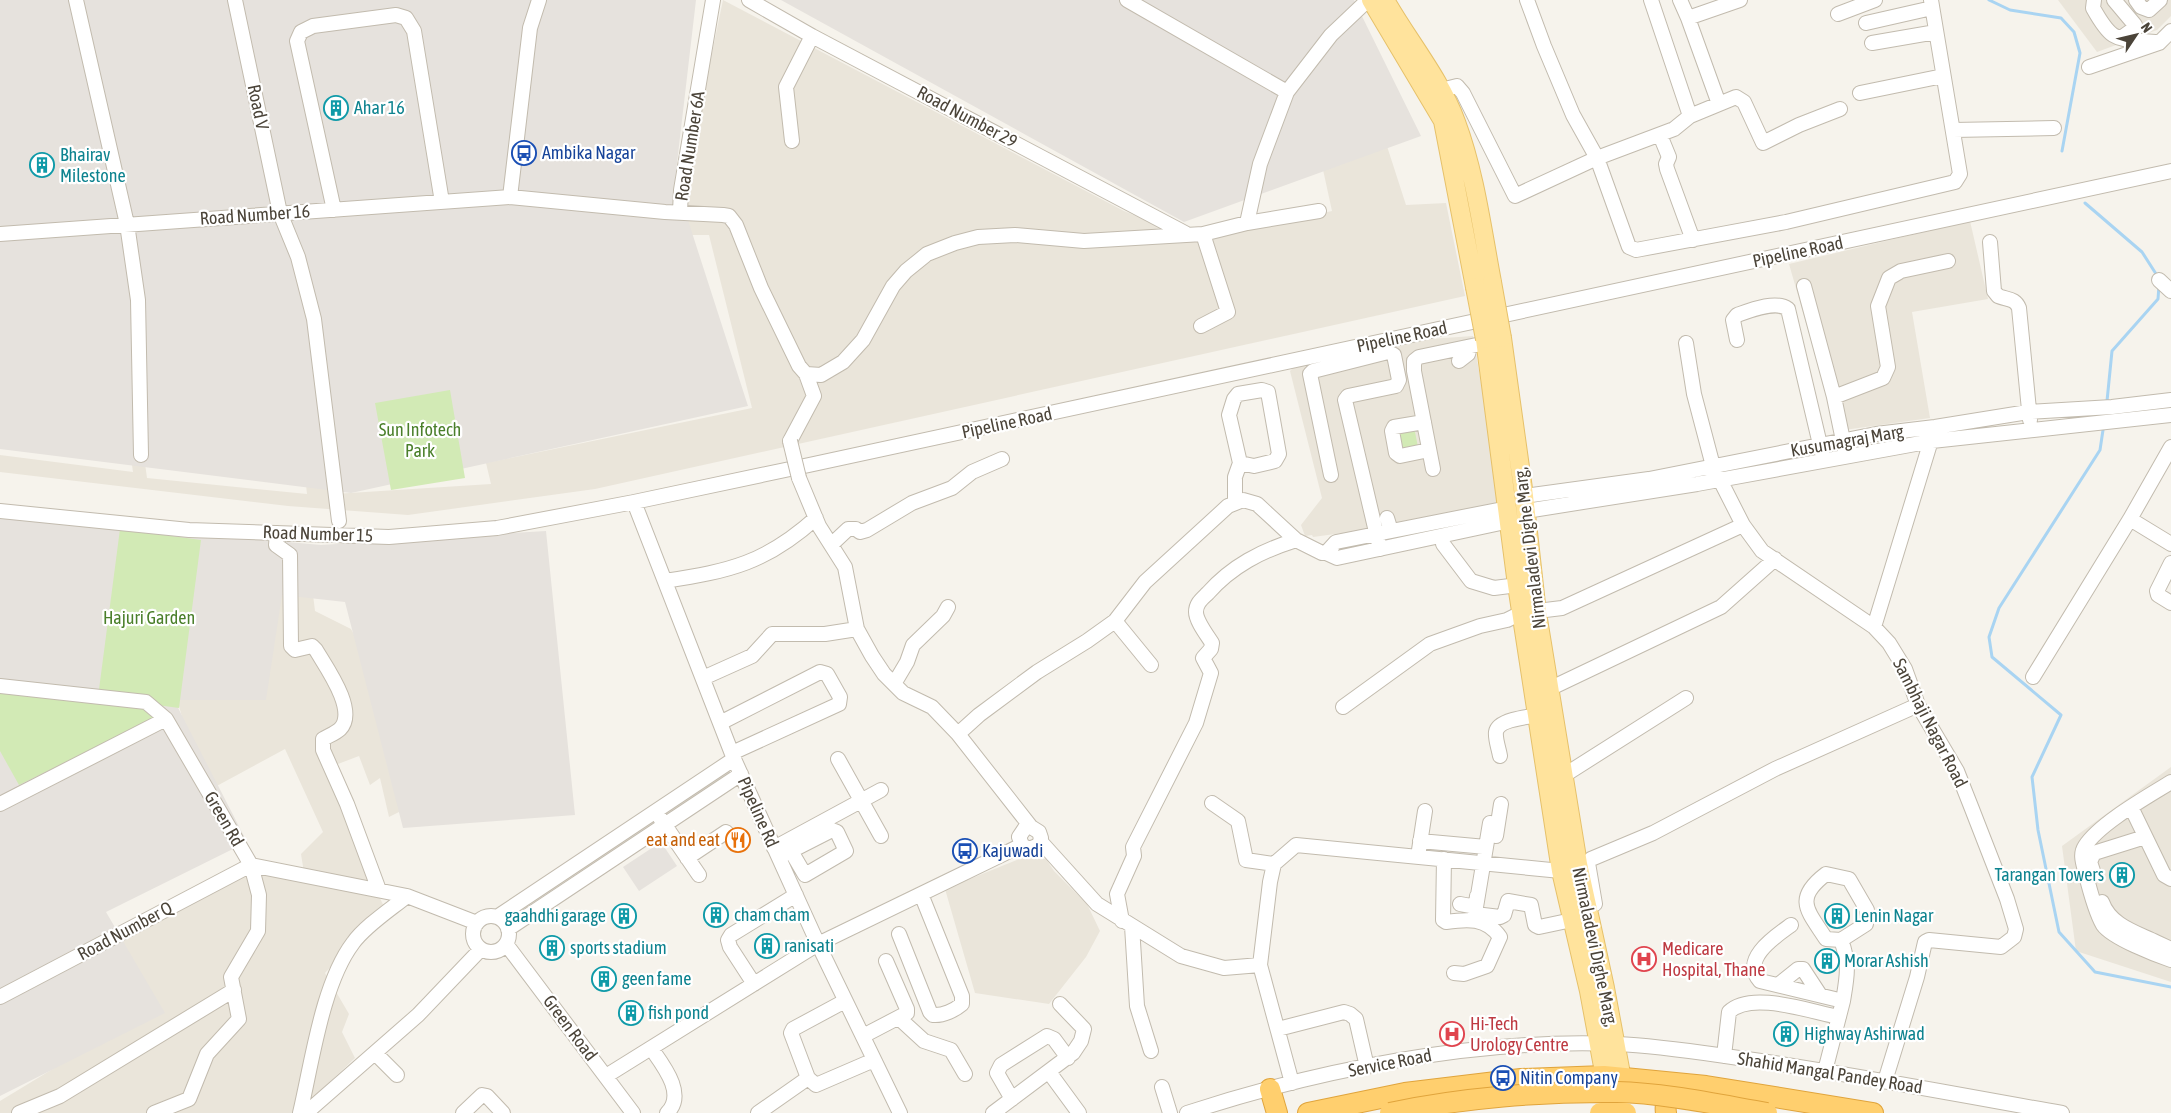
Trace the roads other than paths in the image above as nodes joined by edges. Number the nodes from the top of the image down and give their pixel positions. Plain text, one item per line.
1 (76, 0) edge
2 (235, 0) edge
3 (539, 0) edge
4 (713, 0) edge
5 (749, 0) edge
6 (1126, 0) edge
7 (1370, 0) edge
8 (1385, 0) edge
9 (1527, 0) edge
10 (1651, 0) edge
11 (1680, 0) edge
12 (1740, 0) edge
13 (1875, 0) edge
14 (2094, 0) edge
15 (2114, 0) edge
16 (2136, 0) edge
17 (2162, 0) edge
18 (2171, 2) edge
19 (1931, 4) edge
20 (1838, 14) dead end
21 (1688, 18) junction
22 (1866, 23) dead end
23 (2171, 31) edge
24 (1936, 32) junction
25 (812, 36) junction
26 (2121, 38) junction
27 (2159, 42) junction
28 (1872, 43) dead end
29 (2089, 68) dead end
30 (1943, 76) junction
31 (1441, 90) junction
32 (1287, 92) junction
33 (1860, 93) dead end
34 (1719, 104) junction
35 (1840, 109) dead end
36 (1690, 116) junction
37 (2054, 128) dead end
38 (1953, 130) junction
39 (1660, 134) junction
40 (792, 141) dead end
41 (1597, 158) junction
42 (2171, 171) edge
43 (510, 197) junction
44 (442, 202) junction
45 (334, 210) junction
46 (1319, 210) dead end
47 (680, 212) junction
48 (280, 213) junction
49 (1247, 223) junction
50 (127, 224) junction
51 (1473, 228) junction
52 (1185, 233) junction
53 (0, 234) edge
54 (1203, 234) junction
55 (1693, 240) junction
56 (1990, 242) dead end
57 (1948, 261) dead end
58 (2159, 280) dead end
59 (1804, 286) dead end
60 (2171, 291) edge
61 (1201, 326) dead end
62 (1737, 340) dead end
63 (1486, 342) junction
64 (1686, 343) dead end
65 (1506, 359) junction
66 (1459, 361) dead end
67 (1488, 363) junction
68 (806, 374) junction
69 (1834, 397) junction
70 (2171, 400) edge
71 (2028, 412) junction
72 (2171, 415) edge
73 (1424, 422) junction
74 (2031, 429) junction
75 (1933, 434) junction
76 (1844, 441) junction
77 (1821, 445) junction
78 (2171, 447) edge
79 (1429, 450) junction
80 (141, 455) dead end
81 (1847, 456) junction
82 (1002, 459) dead end
83 (1823, 461) junction
84 (1240, 462) junction
85 (1713, 466) junction
86 (1433, 468) dead end
87 (1331, 475) dead end
88 (1720, 480) junction
89 (634, 502) junction
90 (1235, 503) junction
91 (1525, 504) junction
92 (0, 511) edge
93 (1509, 514) junction
94 (816, 518) junction
95 (2130, 519) junction
96 (339, 521) dead end
97 (1743, 525) junction
98 (1384, 527) junction
99 (277, 533) junction
100 (1296, 540) junction
101 (832, 544) junction
102 (1444, 544) dead end
103 (2171, 544) edge
104 (1380, 549) junction
105 (735, 552) dead end
106 (1326, 553) junction
107 (1775, 559) junction
108 (2171, 563) edge
109 (720, 571) junction
110 (665, 581) junction
111 (1525, 585) junction
112 (2171, 603) edge
113 (948, 607) dead end
114 (1529, 613) junction
115 (1115, 620) junction
116 (1874, 627) junction
117 (858, 629) junction
118 (1150, 665) dead end
119 (2033, 677) dead end
120 (703, 678) junction
121 (894, 684) junction
122 (0, 686) edge
123 (1549, 689) junction
124 (1686, 698) dead end
125 (1918, 704) junction
126 (1343, 707) dead end
127 (1545, 714) junction
128 (166, 718) junction
129 (720, 723) junction
130 (958, 734) junction
131 (733, 756) junction
132 (1500, 756) dead end
133 (838, 759) dead end
134 (741, 774) junction
135 (1563, 776) junction
136 (2171, 782) edge
137 (881, 790) dead end
138 (862, 801) junction
139 (1212, 803) dead end
140 (0, 804) edge
141 (1501, 804) dead end
142 (2131, 807) junction
143 (656, 811) junction
144 (1425, 811) dead end
145 (1490, 823) dead end
146 (664, 825) junction
147 (1031, 827) junction
148 (726, 832) dead end
149 (881, 836) dead end
150 (2145, 836) junction
151 (1420, 841) junction
152 (1041, 842) junction
153 (1022, 845) junction
154 (1486, 847) junction
155 (791, 851) dead end
156 (776, 853) junction
157 (1418, 856) junction
158 (687, 858) junction
159 (1444, 858) junction
160 (1483, 862) junction
161 (1274, 864) junction
162 (1578, 864) junction
163 (251, 866) junction
164 (1561, 871) junction
165 (699, 875) dead end
166 (2171, 879) edge
167 (379, 890) junction
168 (921, 894) junction
169 (796, 895) junction
170 (408, 896) junction
171 (1460, 904) dead end
172 (1476, 910) junction
173 (497, 917) junction
174 (1572, 920) junction
175 (477, 923) junction
176 (1127, 924) junction
177 (1790, 925) dead end
178 (508, 929) junction
179 (899, 934) dead end
180 (1841, 940) junction
181 (506, 944) junction
182 (818, 944) junction
183 (2154, 948) junction
184 (481, 949) junction
185 (2171, 949) edge
186 (2171, 960) edge
187 (886, 961) dead end
188 (1260, 965) junction
189 (1454, 973) dead end
190 (754, 984) junction
191 (1778, 986) junction
192 (1605, 988) junction
193 (234, 990) junction
194 (1820, 995) junction
195 (0, 997) edge
196 (845, 1001) junction
197 (1843, 1001) junction
198 (1060, 1004) dead end
199 (1839, 1017) junction
200 (900, 1019) junction
201 (1278, 1029) junction
202 (862, 1036) junction
203 (1615, 1044) junction
204 (1598, 1045) junction
205 (651, 1048) junction
206 (1151, 1051) dead end
207 (375, 1053) junction
208 (1724, 1056) junction
209 (1068, 1058) junction
210 (874, 1060) junction
211 (1367, 1067) junction
212 (1825, 1071) junction
213 (1049, 1072) junction
214 (965, 1074) dead end
215 (397, 1075) dead end
216 (606, 1076) junction
217 (1613, 1076) junction
218 (808, 1078) junction
219 (1885, 1081) junction
220 (1684, 1083) junction
221 (1292, 1084) junction
222 (1162, 1087) dead end
223 (1270, 1089) junction
224 (1012, 1099) junction
225 (310, 1111) edge
226 (19, 1113) edge
227 (154, 1113) edge
228 (463, 1113) edge
229 (502, 1113) edge
230 (633, 1113) edge
231 (667, 1113) edge
232 (758, 1113) edge
233 (900, 1113) edge
234 (993, 1113) edge
235 (1079, 1113) edge
236 (1170, 1113) edge
237 (1187, 1113) edge
238 (1277, 1113) edge
239 (1308, 1113) edge
240 (1390, 1113) edge
241 (1600, 1113) edge
242 (1611, 1113) edge
243 (1627, 1113) edge
244 (1666, 1113) edge
245 (1767, 1113) edge
246 (1873, 1113) edge
247 (2062, 1113) edge

1 - 50 street
2 - 48 street, Road V
3 - 43 street
4 - 47 street, Road Number 6A
5 - 25 street, Road Number 29
6 - 32 street
7 - 32 street
7 - 51 main road, Nirmaladevi Dighe Marg,
8 - 31 main road, Nirmaladevi Dighe Marg,
9 - 41 street
10 - 36 street
11 - 21 street
12 - 21 street
13 - 20 street
14 - 26 street
15 - 26 street
16 - 17 street
17 - 18 street
19 - 22 street
19 - 24 street
21 - 34 street
23 - 27 street
24 - 28 street
24 - 30 street
25 - 40 street
25 - 52 street, Road Number 29
26 - 27 street
27 - 29 street
30 - 33 street
30 - 38 street
31 - 41 street
31 - 51 main road, Nirmaladevi Dighe Marg,
32 - 49 street
34 - 35 street
34 - 36 street
36 - 39 street
37 - 38 street
38 - 55 street
39 - 41 street
39 - 55 street
41 - 55 street
42 - 89 street, Pipeline Road
43 - 44 street, Road Number 16
43 - 47 street, Road Number 6A
44 - 45 street, Road Number 16
44 - 45 street
45 - 48 street, Road Number 16
46 - 49 street
47 - 68 street
48 - 50 street, Road Number 16
48 - 96 street, Road V
49 - 54 street
50 - 53 street, Road Number 16
50 - 80 street
51 - 63 main road, Nirmaladevi Dighe Marg,, bridge
51 - 63 main road, Nirmaladevi Dighe Marg,, bridge
52 - 54 street
52 - 68 street
54 - 61 street
56 - 71 street
57 - 69 street
58 - 60 street
59 - 69 street
62 - 77 street
63 - 65 main road, Nirmaladevi Dighe Marg,
63 - 66 street
63 - 67 main road, Nirmaladevi Dighe Marg,
63 - 73 street
64 - 85 street, Sambhaji Nagar Road
65 - 67 main road
65 - 91 main road, Nirmaladevi Dighe Marg,
67 - 93 main road, Nirmaladevi Dighe Marg,
68 - 94 street, bridge
69 - 76 street
70 - 71 street, Kusumagraj Marg
71 - 74 street
71 - 75 street, Kusumagraj Marg
72 - 74 street, Kusumagraj Marg
73 - 79 street
73 - 79 street
74 - 75 street, Kusumagraj Marg
75 - 76 street, Kusumagraj Marg
75 - 81 street, Kusumagraj Marg
75 - 116 street
76 - 77 street, Kusumagraj Marg
76 - 81 street
77 - 83 street
77 - 85 street, Kusumagraj Marg
78 - 95 street
79 - 86 street
81 - 83 street, Kusumagraj Marg
82 - 101 street
83 - 88 street, Kusumagraj Marg
84 - 84 street
84 - 90 street
85 - 88 street, Sambhaji Nagar Road
85 - 91 street, Kusumagraj Marg
87 - 98 street
88 - 91 street, Kusumagraj Marg
88 - 97 street, Sambhaji Nagar Road
89 - 99 street, Road Number 15
89 - 110 street, Pipeline Rd
90 - 100 street
90 - 115 street
91 - 111 main road, Nirmaladevi Dighe Marg,
92 - 99 street, Road Number 15
93 - 98 street
93 - 104 street
93 - 111 main road, Nirmaladevi Dighe Marg,
94 - 101 street
94 - 109 street
95 - 103 street
95 - 119 street
97 - 107 street, Sambhaji Nagar Road
97 - 114 street
98 - 104 street
98 - 106 street
99 - 167 street
100 - 106 street
100 - 176 street
101 - 117 street
102 - 111 street
104 - 106 street
105 - 109 street
107 - 116 street, Sambhaji Nagar Road
107 - 123 street
108 - 112 street
109 - 110 street
110 - 120 street, Pipeline Rd
111 - 114 main road, Nirmaladevi Dighe Marg,
113 - 121 street
114 - 123 main road, Nirmaladevi Dighe Marg,
114 - 126 street
114 - 127 main road, Nirmaladevi Dighe Marg,
115 - 118 street
115 - 130 street
116 - 125 street, Sambhaji Nagar Road
117 - 120 street
117 - 121 street
120 - 129 street, Pipeline Rd
121 - 130 street
122 - 128 street, Green Rd
123 - 127 main road, Nirmaladevi Dighe Marg,
124 - 135 street
125 - 192 street
125 - 219 street, Sambhaji Nagar Road
127 - 132 street
127 - 135 main road, Nirmaladevi Dighe Marg,
127 - 164 main road, Nirmaladevi Dighe Marg,
128 - 140 street
128 - 163 street, Green Rd
129 - 131 street, Pipeline Rd
129 - 131 street
130 - 147 street
131 - 134 street, Pipeline Rd
131 - 143 street
133 - 138 street
134 - 146 street
134 - 156 street, Pipeline Rd
135 - 162 main road, Nirmaladevi Dighe Marg,
136 - 142 street
137 - 138 street
138 - 149 street
138 - 156 street
139 - 161 street
141 - 160 street
142 - 150 street
142 - 183 street
143 - 146 street
143 - 173 street
144 - 151 street
145 - 154 street
146 - 158 street
146 - 178 street
147 - 152 street
147 - 153 street
148 - 158 street
150 - 166 street
150 - 183 street
151 - 154 street
151 - 157 street
152 - 153 street
152 - 176 street
153 - 168 street
154 - 160 street
155 - 156 street
156 - 169 street, Pipeline Rd
157 - 159 street
157 - 161 street
158 - 165 street
159 - 160 street
159 - 172 street
160 - 164 street
160 - 172 street
161 - 188 street
162 - 164 street
162 - 192 main road, Nirmaladevi Dighe Marg,
163 - 167 street, Green Rd
163 - 193 street
163 - 195 street, Road Number Q
164 - 174 main road, Nirmaladevi Dighe Marg,
167 - 170 street, Green Rd
168 - 179 street
168 - 182 street
169 - 182 street, Pipeline Rd
169 - 190 street
170 - 175 street, Green Rd
170 - 225 street
171 - 172 street
172 - 174 street
172 - 189 street
173 - 175 street
173 - 178 street
174 - 204 main road, Nirmaladevi Dighe Marg,
175 - 184 street
176 - 188 street
176 - 206 street
177 - 191 street
178 - 181 street
180 - 180 street
180 - 197 street
181 - 184 street
181 - 216 street, Green Road
182 - 190 street
182 - 196 street, Pipeline Rd
183 - 185 street
183 - 186 street
184 - 207 street
187 - 200 street
188 - 201 street
190 - 205 street
191 - 194 street
191 - 194 street
192 - 203 main road, Nirmaladevi Dighe Marg,
193 - 226 street
193 - 227 street
194 - 197 street
196 - 202 street, Pipeline Rd
196 - 218 street
197 - 199 street
198 - 209 street
199 - 208 street
199 - 212 street
200 - 202 street
200 - 214 street
201 - 211 street
201 - 221 street
202 - 210 street, Pipeline Rd
203 - 204 street, Shahid Mangal Pandey Road
203 - 208 street, Shahid Mangal Pandey Road
203 - 217 main road, Nirmaladevi Dighe Marg,
204 - 211 street, Service Road
204 - 217 main road, Nirmaladevi Dighe Marg,
205 - 216 street
205 - 231 street
207 - 215 street
207 - 225 street
208 - 212 street, Shahid Mangal Pandey Road
209 - 213 street
209 - 224 street
210 - 218 street
210 - 233 street, Pipeline Rd
211 - 221 street, Service Road
212 - 219 street, Shahid Mangal Pandey Road
213 - 224 street
213 - 235 street
216 - 230 street, Green Road
217 - 220 highway
217 - 239 highway
217 - 242 main road, Nirmaladevi Dighe Marg,
217 - 243 main road, Nirmaladevi Dighe Marg,
218 - 232 street
219 - 247 street, Shahid Mangal Pandey Road
220 - 244 highway
220 - 246 highway
221 - 223 street, Service Road
222 - 236 street
223 - 237 street, Service Road
223 - 238 highway
224 - 234 street
228 - 229 street
240 - 245 highway, bridge
241 - 243 highway, bridge

